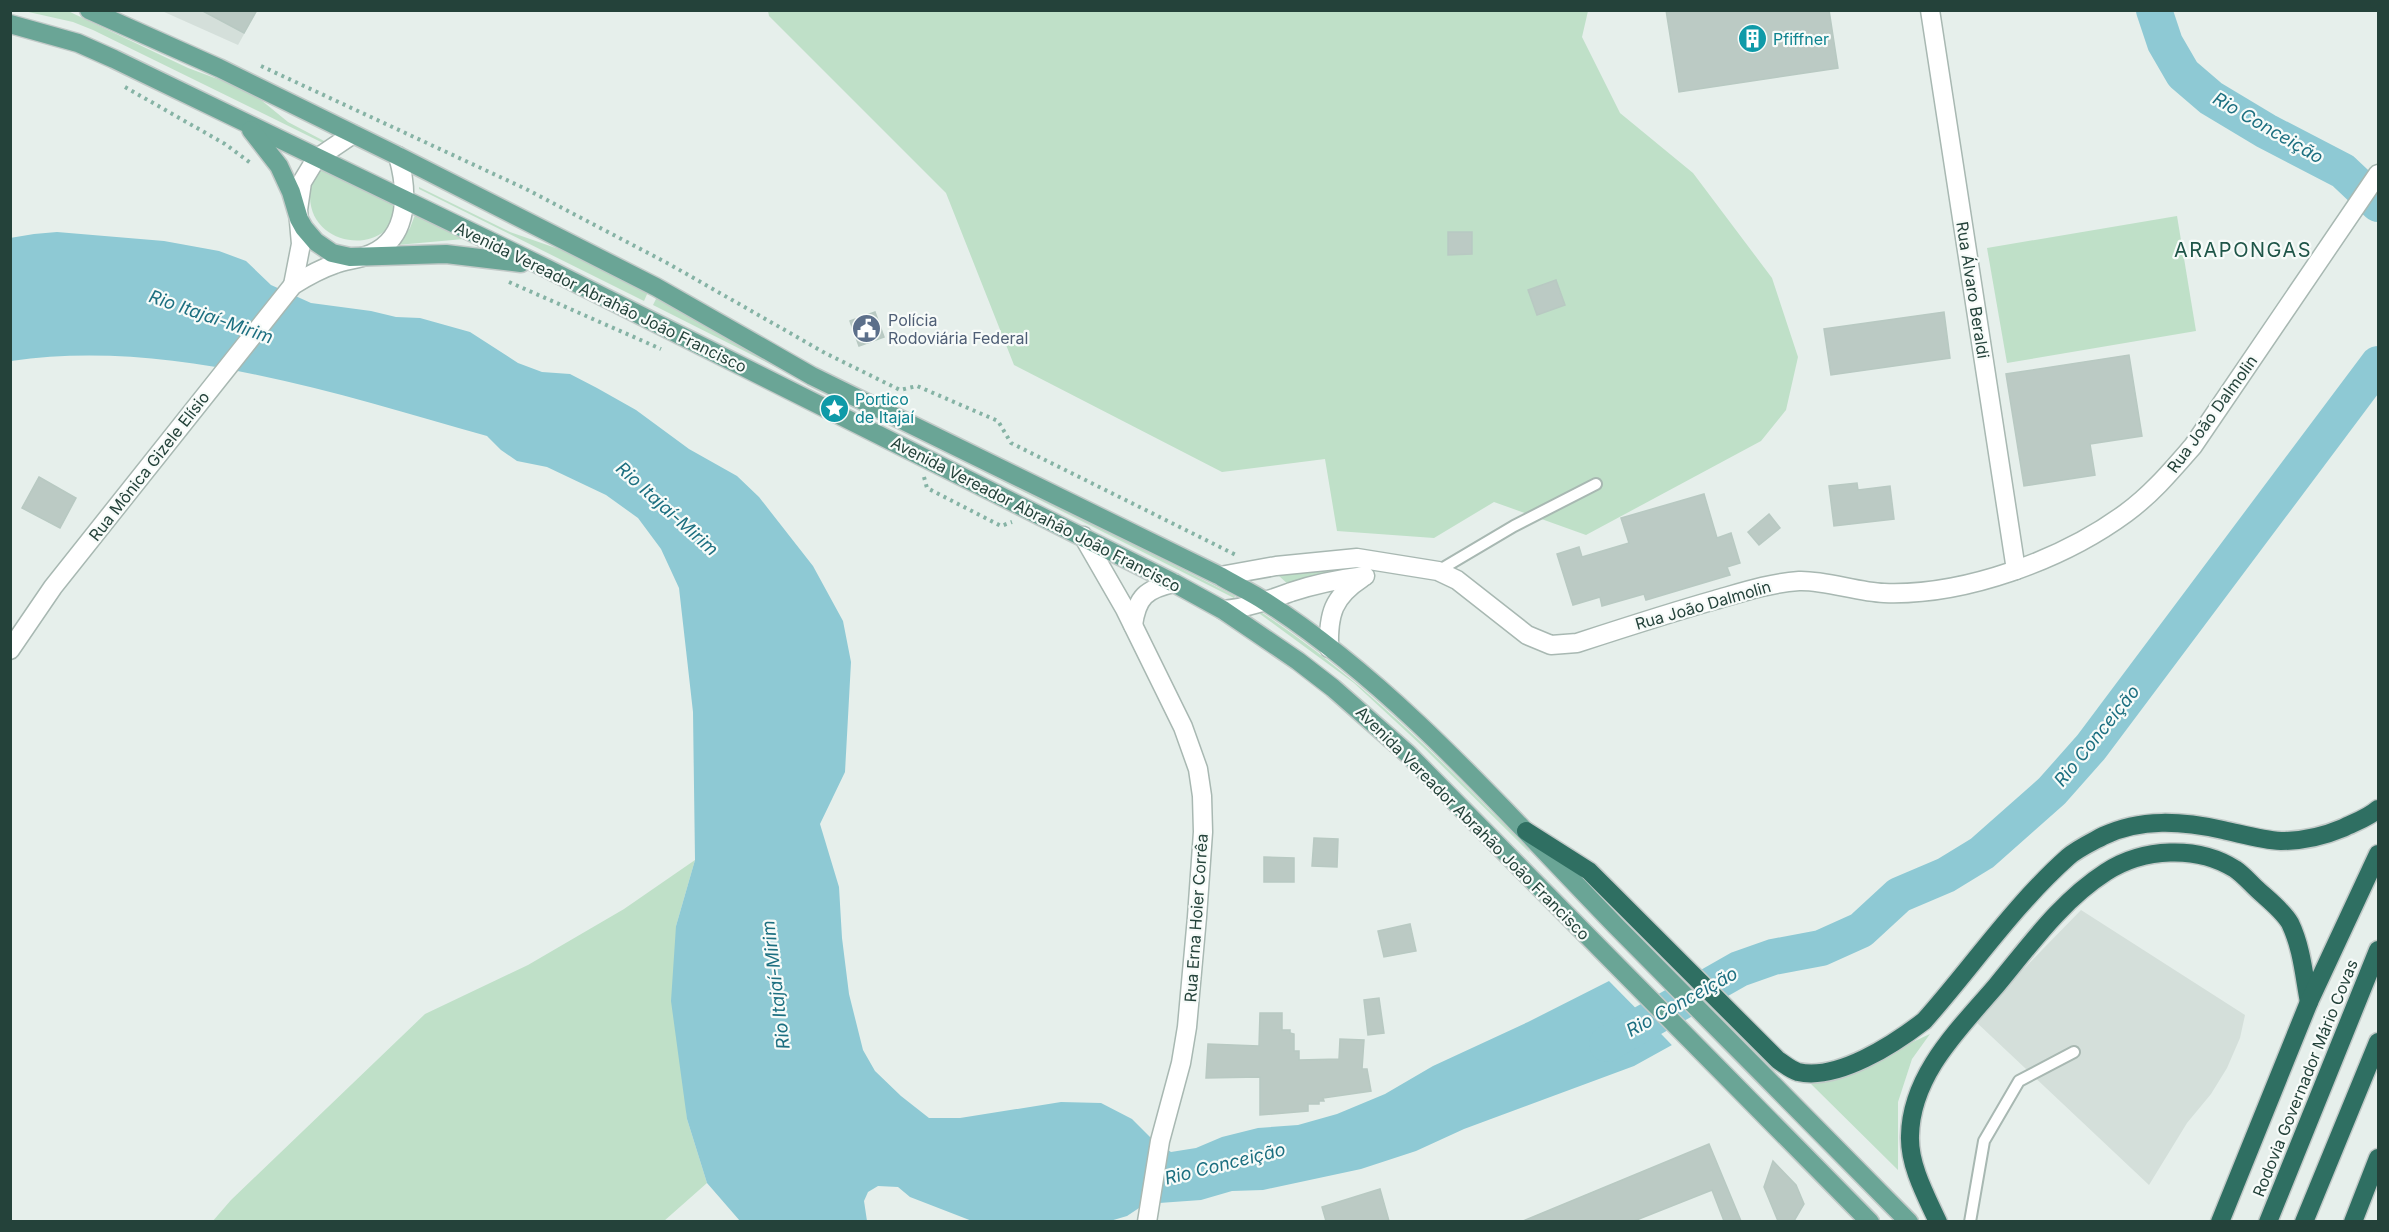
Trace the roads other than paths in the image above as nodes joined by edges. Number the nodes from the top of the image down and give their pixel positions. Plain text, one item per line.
1 (89, 10) edge
2 (1930, 10) edge
3 (10, 24) edge
4 (243, 122) junction
5 (353, 134) junction
6 (398, 156) junction
7 (316, 159) junction
8 (2379, 174) edge
9 (405, 200) junction
10 (299, 219) junction
11 (359, 257) junction
12 (546, 268) junction
13 (288, 291) junction
14 (1596, 484) dead end
15 (1083, 536) junction
16 (1404, 567) junction
17 (2016, 570) junction
18 (1438, 571) junction
19 (1220, 576) junction
20 (1365, 576) junction
21 (1174, 583) junction
22 (1266, 602) junction
23 (1223, 610) junction
24 (1133, 625) junction
25 (1329, 648) junction
26 (10, 650) edge
27 (2379, 809) edge
28 (1526, 831) junction
29 (2379, 854) edge
30 (2379, 950) edge
31 (2308, 1002) junction
32 (2379, 1042) edge
33 (2074, 1052) dead end
34 (2376, 1163) edge
35 (1147, 1221) edge
36 (1870, 1221) edge
37 (1909, 1221) edge
38 (1938, 1221) edge
39 (1970, 1221) edge
40 (2220, 1221) edge
41 (2268, 1221) edge
42 (2304, 1221) edge
43 (2353, 1221) edge

1 - 5 main road, Avenida Vereador Abrahão João Francisco
2 - 17 street, Rua Álvaro Beraldi
3 - 4 main road, Avenida Vereador Abrahão João Francisco
4 - 7 main road, Avenida Vereador Abrahão João Francisco
4 - 10 main road
5 - 6 main road, Avenida Vereador Abrahão João Francisco
5 - 7 street, Rua Mônica Gizele Elísio
6 - 9 street, Rua Mônica Gizele Elísio
6 - 19 main road, Avenida Vereador Abrahão João Francisco
7 - 9 main road, Avenida Vereador Abrahão João Francisco
7 - 10 street, Rua Mônica Gizele Elísio
8 - 17 street, Rua João Dalmolin
9 - 11 street, Rua Mônica Gizele Elísio
9 - 12 main road, Avenida Vereador Abrahão João Francisco
10 - 11 main road
10 - 13 street, Rua Mônica Gizele Elísio
11 - 12 main road
11 - 13 street, Rua Mônica Gizele Elísio
12 - 15 main road, Avenida Vereador Abrahão João Francisco
13 - 26 street, Rua Mônica Gizele Elísio
14 - 18 lane
15 - 21 main road, Avenida Vereador Abrahão João Francisco
15 - 24 street, Rua Erna Hoier Corrêa
16 - 18 street, Rua João Dalmolin
16 - 19 street, Rua João Dalmolin
16 - 20 street, Rua João Dalmolin
17 - 18 street, Rua João Dalmolin
19 - 22 main road, Avenida Vereador Abrahão João Francisco
20 - 22 street, Rua João Dalmolin
20 - 25 street, Rua João Dalmolin
21 - 23 main road, Avenida Vereador Abrahão João Francisco
21 - 24 street
22 - 23 street, Rua João Dalmolin
22 - 25 main road, Avenida Vereador Abrahão João Francisco
23 - 36 main road, Avenida Vereador Abrahão João Francisco
24 - 35 street, Rua Erna Hoier Corrêa
25 - 28 main road, Avenida Vereador Abrahão João Francisco
27 - 28 highway
28 - 37 main road, Avenida Vereador Abrahão João Francisco
29 - 31 highway
30 - 41 highway, Rodovia Governador Mário Covas
31 - 38 highway
31 - 40 highway
32 - 42 highway
33 - 39 lane
34 - 43 highway

